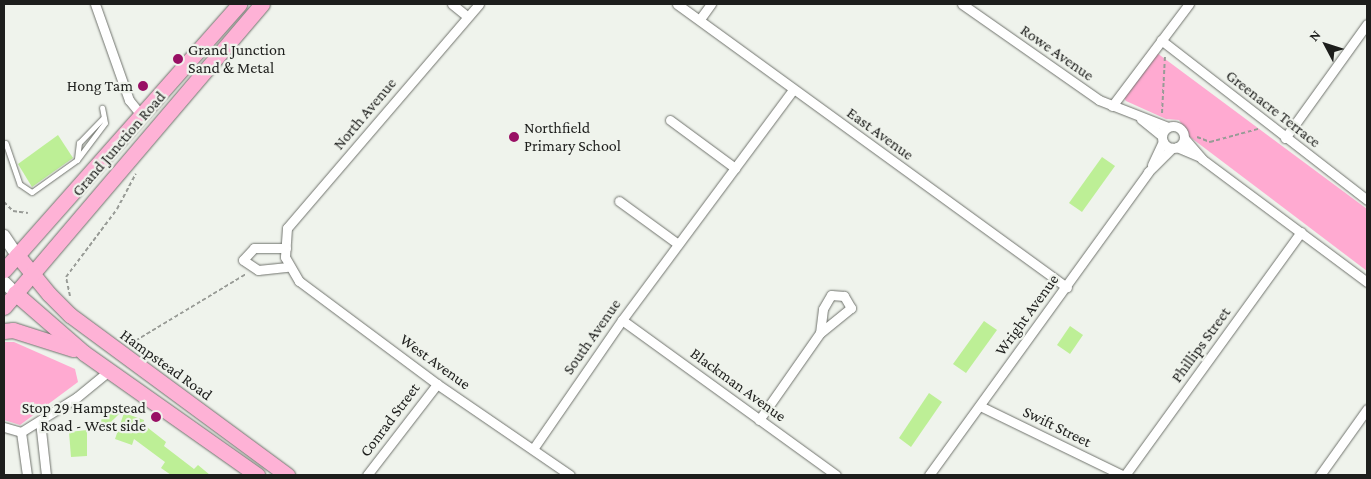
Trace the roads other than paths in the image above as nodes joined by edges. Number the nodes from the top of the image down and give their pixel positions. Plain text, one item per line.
1 (95, 4) edge
2 (239, 4) edge
3 (262, 4) edge
4 (452, 4) edge
5 (478, 4) edge
6 (677, 4) edge
7 (711, 4) edge
8 (962, 4) edge
9 (1189, 4) edge
10 (467, 16) junction
11 (700, 19) junction
12 (1367, 24) edge
13 (1161, 40) junction
14 (793, 90) junction
15 (1112, 106) junction
16 (102, 108) dead end
17 (141, 115) junction
18 (103, 118) junction
19 (1139, 118) junction
20 (670, 120) dead end
21 (1168, 127) junction
22 (156, 128) junction
23 (1284, 138) junction
24 (1163, 139) junction
25 (1189, 139) junction
26 (6, 143) dead end
27 (1174, 148) junction
28 (1202, 158) junction
29 (77, 160) junction
30 (735, 168) junction
31 (1148, 172) junction
32 (1367, 200) edge
33 (619, 201) dead end
34 (1301, 232) junction
35 (4, 236) edge
36 (678, 244) junction
37 (285, 253) junction
38 (17, 255) junction
39 (288, 267) junction
40 (4, 270) edge
41 (32, 273) junction
42 (4, 282) edge
43 (1367, 282) edge
44 (1067, 287) junction
45 (15, 294) junction
46 (4, 307) edge
47 (622, 320) junction
48 (4, 331) edge
49 (820, 333) dead end
50 (84, 353) junction
51 (110, 370) junction
52 (437, 384) junction
53 (980, 406) junction
54 (1367, 408) edge
55 (759, 420) junction
56 (40, 421) junction
57 (4, 426) edge
58 (21, 432) junction
59 (533, 449) junction
60 (27, 475) edge
61 (46, 475) edge
62 (257, 475) edge
63 (287, 475) edge
64 (368, 475) edge
65 (570, 475) edge
66 (836, 475) edge
67 (929, 475) edge
68 (1124, 475) edge
69 (1320, 475) edge

1 - 17 street
2 - 17 highway, Grand Junction Road
3 - 22 highway, Grand Junction Road
4 - 10 street
5 - 10 street, North Avenue
6 - 11 street, East Avenue
7 - 11 street
8 - 15 street, Rowe Avenue
9 - 13 street
10 - 37 street, North Avenue
11 - 14 street, East Avenue
12 - 23 street
13 - 15 street
13 - 23 street, Greenacre Terrace
14 - 30 street, South Avenue
14 - 44 street, East Avenue
15 - 19 street, Rowe Avenue
16 - 18 lane
17 - 22 highway
17 - 38 highway, Grand Junction Road
18 - 29 lane
18 - 29 lane
19 - 21 street, Rowe Avenue
19 - 24 street, Rowe Avenue
20 - 30 street
21 - 24 street, Wright Avenue
21 - 25 street, Rowe Avenue
22 - 41 highway, Grand Junction Road
23 - 32 street, Greenacre Terrace
24 - 27 street, Rowe Avenue
24 - 31 street, Wright Avenue
25 - 27 street, Wright Avenue
25 - 28 street
26 - 29 lane
27 - 28 street
27 - 31 street, Wright Avenue
28 - 34 street
30 - 36 street, South Avenue
31 - 44 street, Wright Avenue
33 - 36 street
34 - 43 street
34 - 68 street, Phillips Street
35 - 38 main road
36 - 47 street, South Avenue
37 - 39 street, West Avenue
37 - 39 street
38 - 40 highway, Grand Junction Road
38 - 41 highway, Hampstead Road
39 - 52 street, West Avenue
41 - 45 highway, Grand Junction Road
41 - 63 highway, Hampstead Road
42 - 45 main road
44 - 53 street, Wright Avenue
45 - 46 highway, Grand Junction Road
45 - 50 highway
47 - 55 street, Blackman Avenue
47 - 59 street, South Avenue
48 - 50 highway
49 - 55 street
50 - 51 highway
51 - 56 street
51 - 62 highway
52 - 59 street, West Avenue
52 - 64 street, Conrad Street
53 - 67 street, Wright Avenue
53 - 68 street, Swift Street
54 - 69 street
55 - 66 street, Blackman Avenue
56 - 58 street
56 - 61 street
57 - 58 street
58 - 60 street
59 - 65 street, West Avenue

